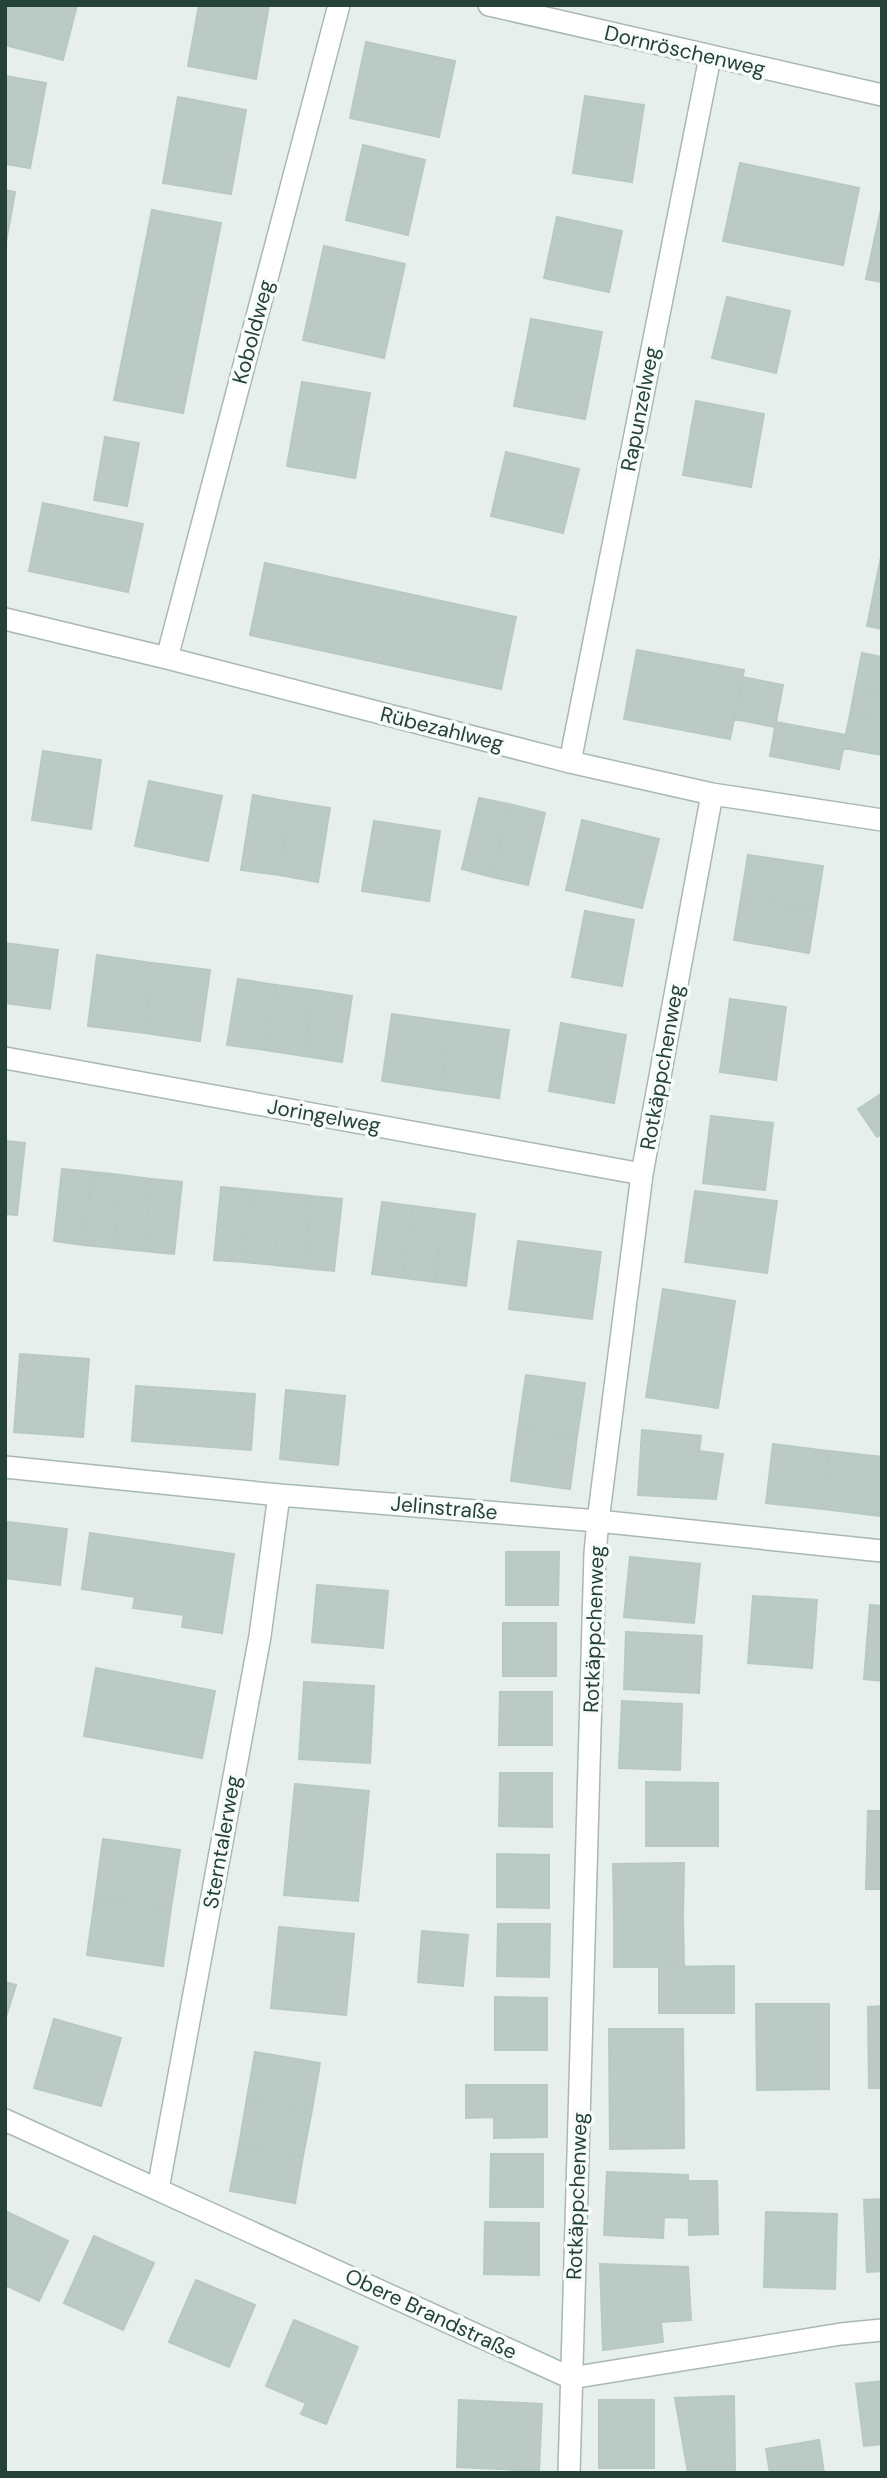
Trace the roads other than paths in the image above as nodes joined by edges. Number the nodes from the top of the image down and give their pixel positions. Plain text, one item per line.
1 (338, 5) edge
2 (489, 5) edge
3 (710, 57) junction
4 (882, 95) edge
5 (5, 619) edge
6 (167, 658) junction
7 (570, 762) junction
8 (712, 794) junction
9 (882, 820) edge
10 (5, 1058) edge
11 (642, 1174) junction
12 (5, 1467) edge
13 (279, 1494) junction
14 (598, 1521) junction
15 (882, 1551) edge
16 (5, 2120) edge
17 (158, 2189) junction
18 (882, 2330) edge
19 (571, 2378) junction
20 (569, 2473) edge

1 - 6 street, Koboldweg
2 - 3 street, Dornröschenweg
3 - 4 street, Dornröschenweg
3 - 7 street, Rapunzelweg
5 - 6 street, Rübezahlweg
6 - 7 street, Rübezahlweg
7 - 8 street, Rübezahlweg
8 - 9 street, Rübezahlweg
8 - 11 street, Rotkäppchenweg
10 - 11 street, Joringelweg
11 - 14 street, Rotkäppchenweg
12 - 13 street, Jelinstraße
13 - 14 street, Jelinstraße
13 - 17 street, Sterntalerweg
14 - 15 street, Jelinstraße
14 - 19 street, Rotkäppchenweg
16 - 17 street, Obere Brandstraße
17 - 19 street, Obere Brandstraße
18 - 19 street
19 - 20 street, Rotkäppchenweg

